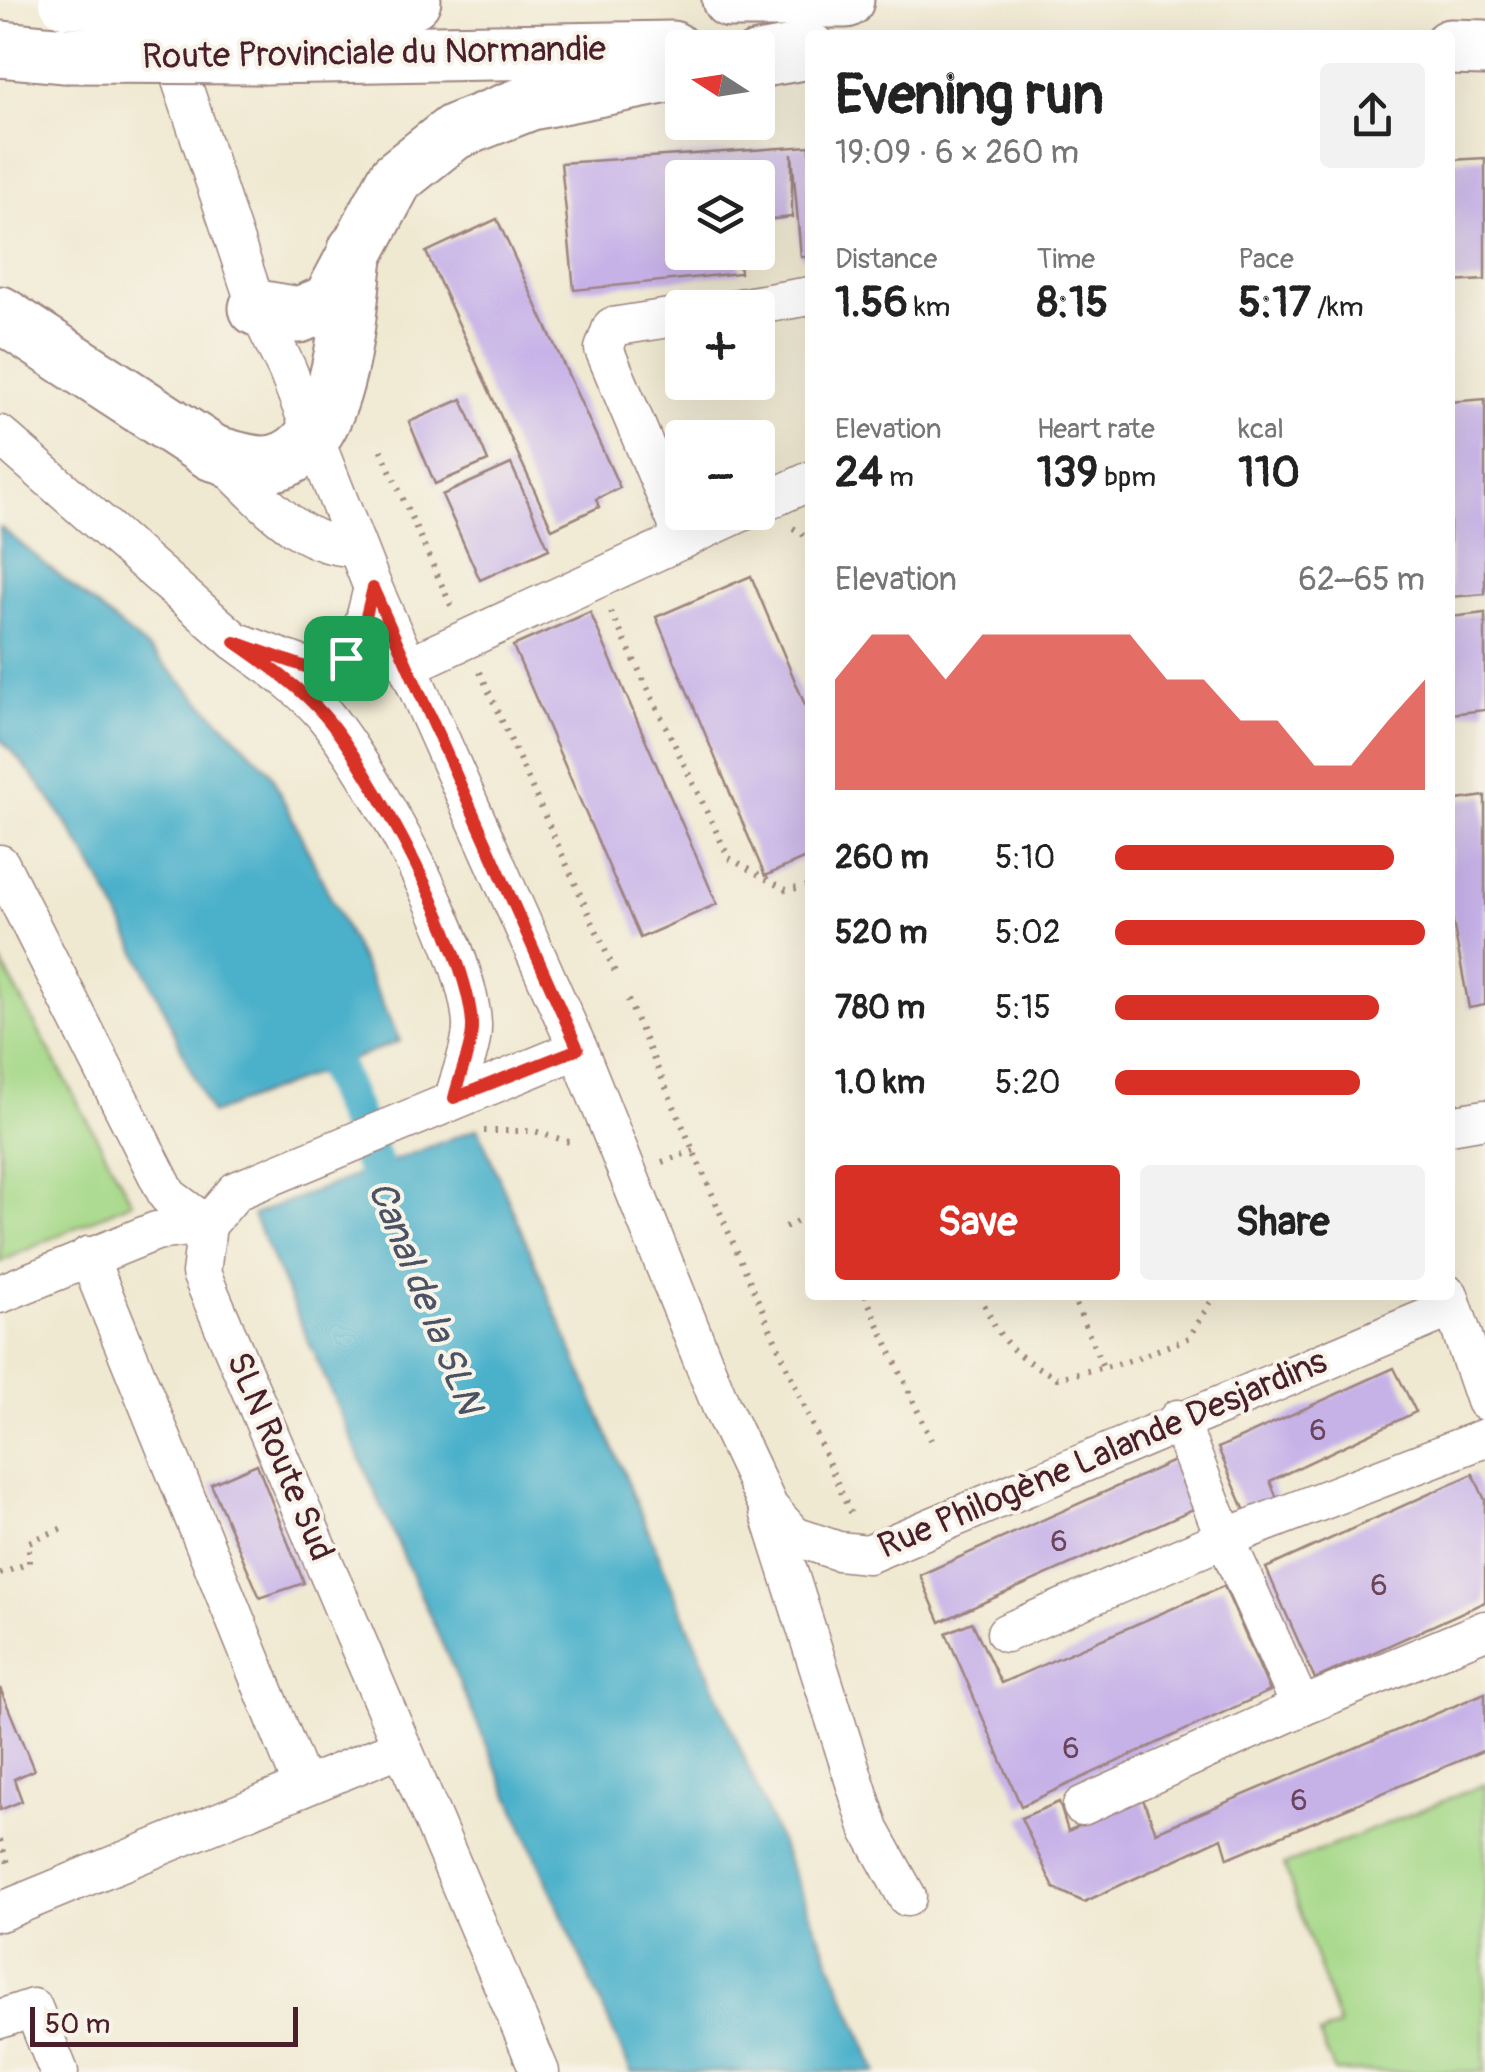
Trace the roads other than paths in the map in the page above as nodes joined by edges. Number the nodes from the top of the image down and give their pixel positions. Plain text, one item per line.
1 (66, 0) edge
2 (154, 0) edge
3 (413, 0) edge
4 (730, 0) edge
5 (846, 0) edge
6 (259, 30) junction
7 (1455, 47) edge
8 (665, 48) edge
9 (1485, 48) edge
10 (0, 49) edge
11 (775, 49) edge
12 (805, 50) edge
13 (805, 51) edge
14 (775, 57) edge
15 (665, 75) edge
16 (356, 250) junction
17 (805, 297) edge
18 (775, 302) edge
19 (257, 308) junction
20 (0, 314) edge
21 (665, 319) edge
22 (0, 435) edge
23 (313, 441) junction
24 (213, 453) junction
25 (805, 484) edge
26 (775, 497) edge
27 (703, 530) edge
28 (684, 539) junction
29 (356, 547) junction
30 (373, 588) junction
31 (235, 642) junction
32 (408, 666) junction
33 (0, 864) edge
34 (578, 1049) junction
35 (454, 1098) junction
36 (1485, 1119) edge
37 (1455, 1124) edge
38 (207, 1225) junction
39 (88, 1256) junction
40 (0, 1294) edge
41 (1450, 1301) edge
42 (1485, 1401) edge
43 (1178, 1420) junction
44 (1485, 1438) edge
45 (769, 1508) junction
46 (1225, 1538) junction
47 (1485, 1630) edge
48 (1006, 1633) dead end
49 (1301, 1707) junction
50 (402, 1747) junction
51 (303, 1787) junction
52 (1082, 1806) dead end
53 (907, 1897) dead end
54 (0, 1912) edge
55 (0, 2018) edge
56 (58, 2072) edge
57 (540, 2072) edge

1 - 6 highway, Route Provinciale du Normandie, bridge
2 - 19 street, Rue Philogène Lalande Desjardins
3 - 6 highway, Route Provinciale du Normandie
4 - 5 highway
6 - 8 highway, Route Provinciale du Normandie
6 - 10 highway, Route Provinciale du Normandie, bridge
7 - 9 highway
11 - 12 highway
13 - 14 highway
15 - 16 highway
16 - 19 highway
16 - 23 highway
17 - 18 street
19 - 23 street, Rue Philogène Lalande Desjardins
20 - 24 highway
21 - 28 street
22 - 31 street
23 - 24 highway
23 - 29 street, Rue Philogène Lalande Desjardins
24 - 29 street
25 - 26 street
27 - 28 street
28 - 32 street
29 - 30 street, Rue Philogène Lalande Desjardins
30 - 31 street
30 - 32 street, Rue Philogène Lalande Desjardins
31 - 35 street
32 - 34 street, Rue Philogène Lalande Desjardins
33 - 38 street
34 - 35 street
34 - 45 street, Rue Philogène Lalande Desjardins
35 - 38 street
36 - 37 street
38 - 39 street
38 - 50 street, SLN Route Sud
39 - 40 street
39 - 51 street
41 - 42 street
41 - 43 street, Rue Philogène Lalande Desjardins
43 - 45 street, Rue Philogène Lalande Desjardins
43 - 46 street
44 - 46 street
45 - 53 street
46 - 48 street
46 - 49 street
47 - 49 street
49 - 52 street
50 - 51 street
50 - 57 street, SLN Route Sud
51 - 54 street
55 - 56 street

